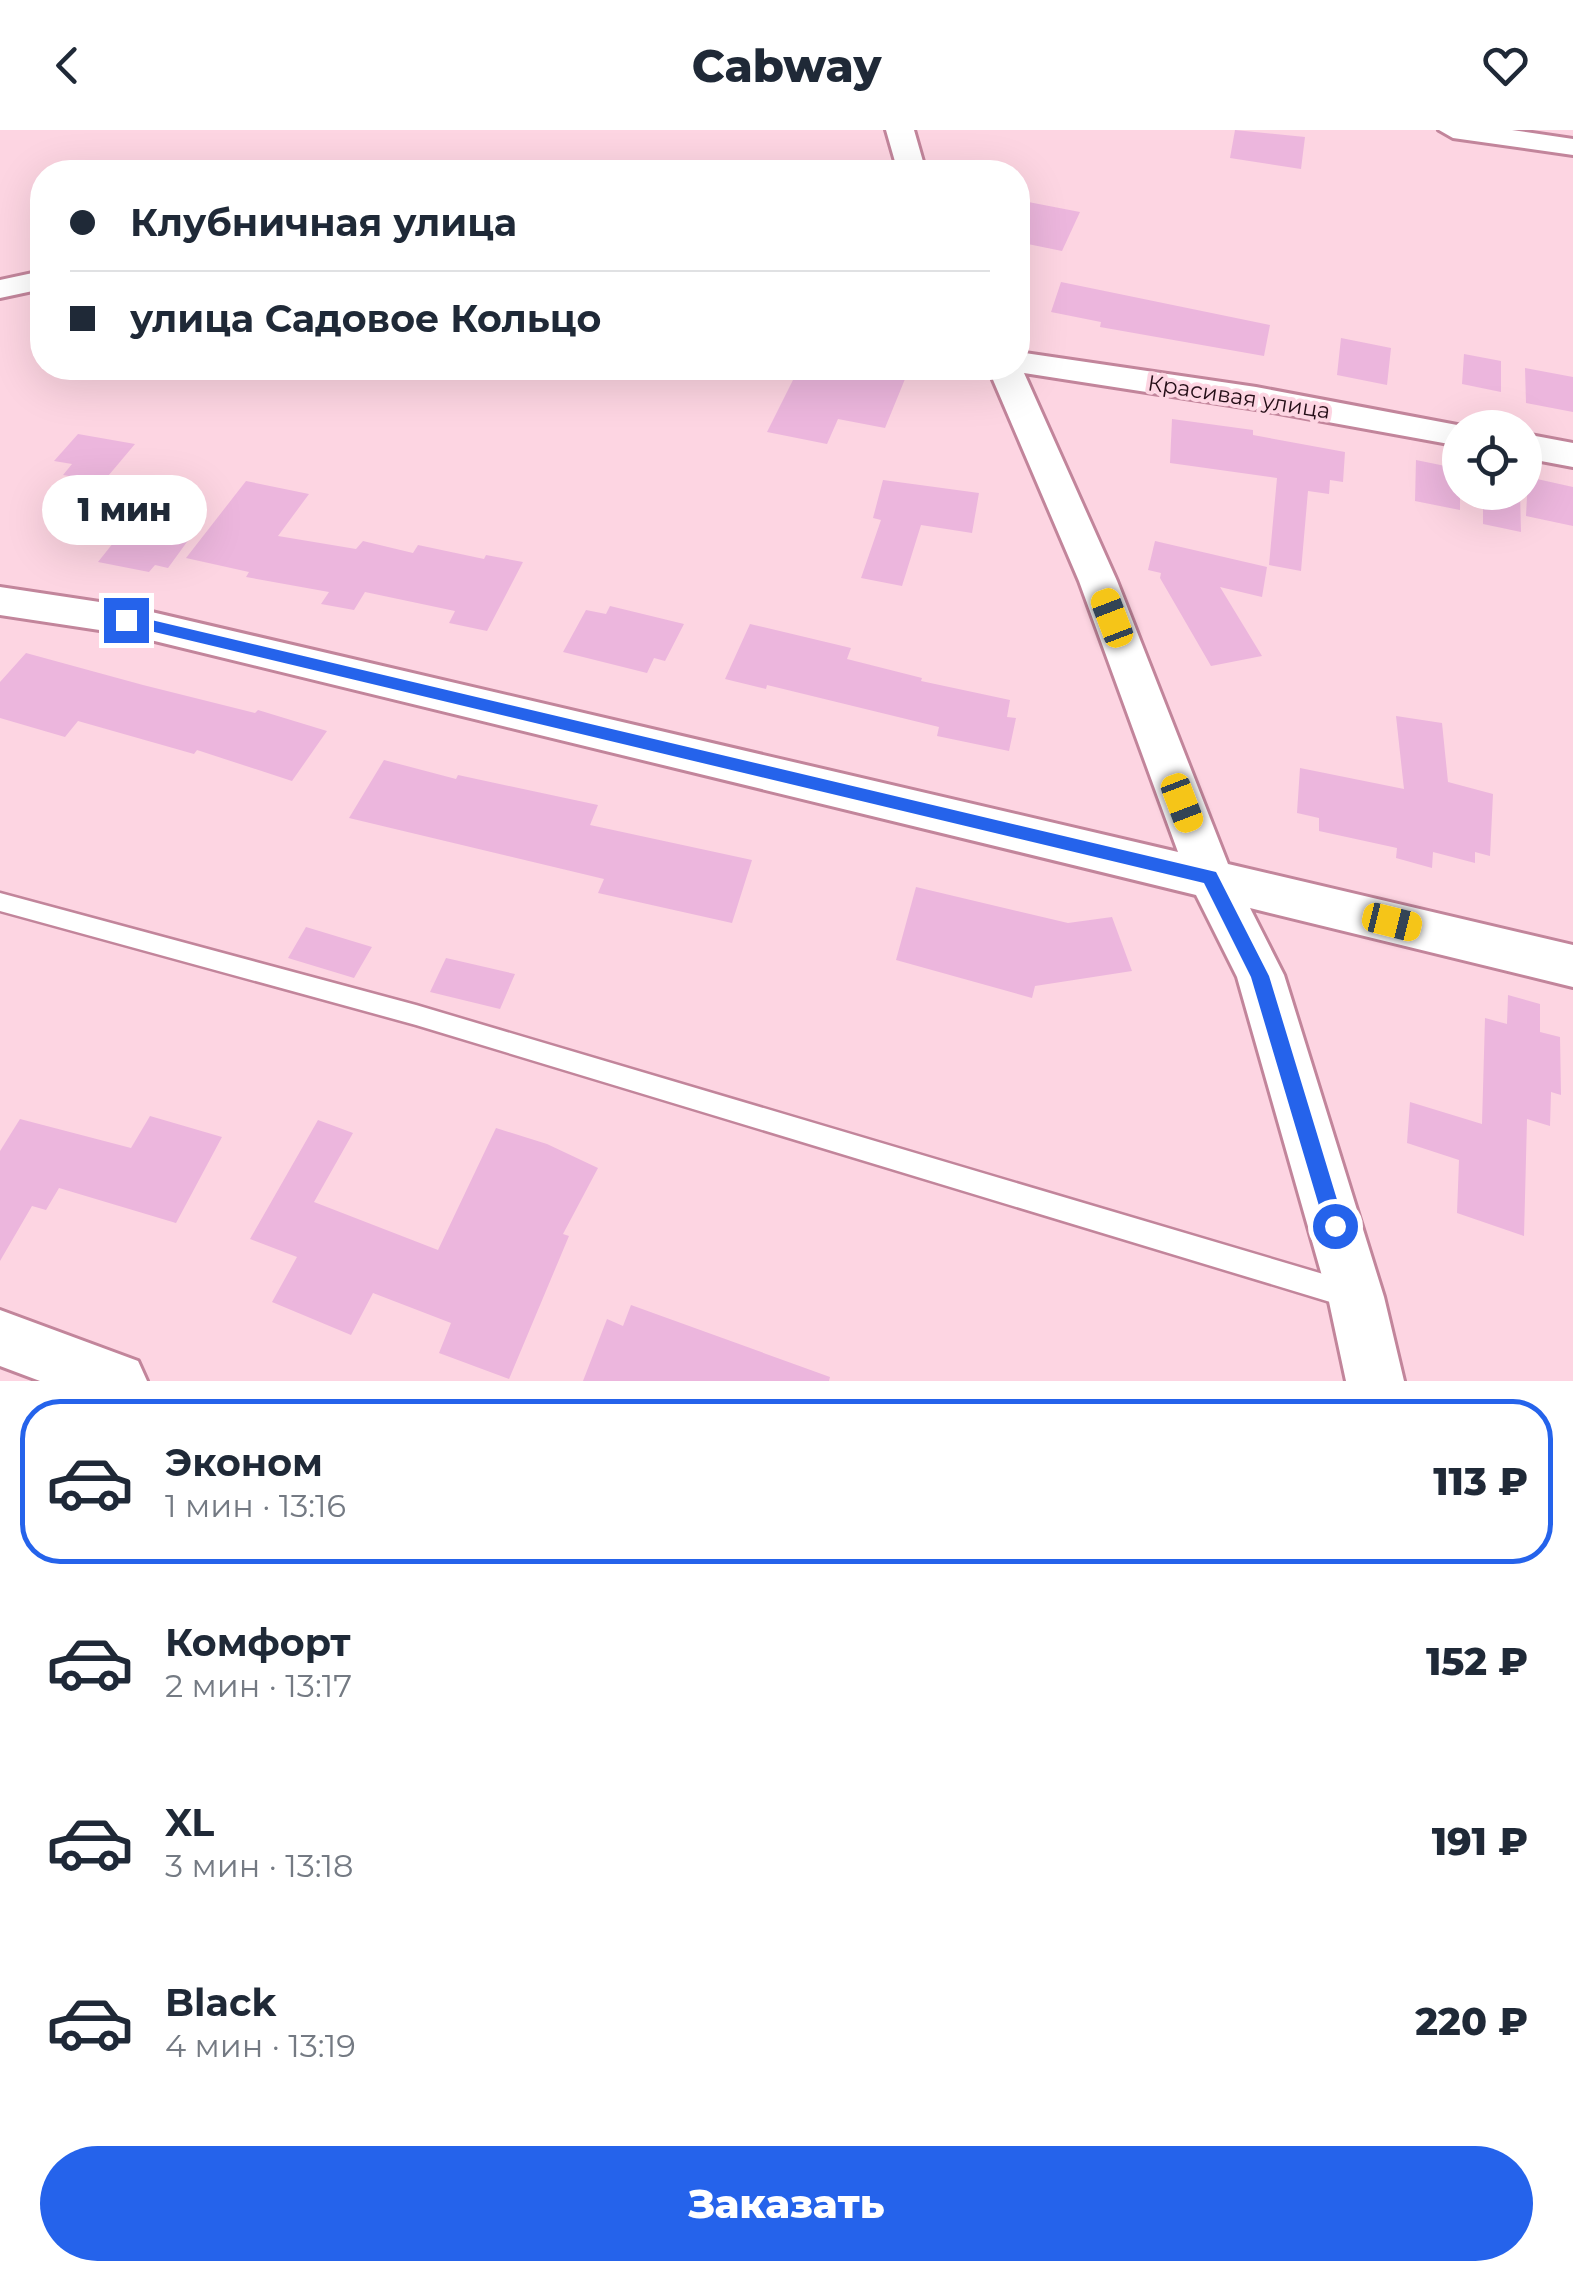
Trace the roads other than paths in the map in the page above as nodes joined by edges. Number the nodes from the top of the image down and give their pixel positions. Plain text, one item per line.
1 (900, 130) edge
2 (1452, 130) edge
3 (1573, 147) edge
4 (909, 160) edge
5 (30, 283) edge
6 (0, 289) edge
7 (1030, 364) edge
8 (1010, 380) edge
9 (1442, 431) edge
10 (1542, 449) edge
11 (1573, 455) edge
12 (0, 601) edge
13 (1210, 877) junction
14 (0, 902) edge
15 (1573, 966) edge
16 (1356, 1297) junction
17 (0, 1338) edge
18 (118, 1381) edge
19 (1375, 1381) edge

1 - 4 street
2 - 3 street
5 - 6 street
7 - 9 street, Красивая улица
8 - 13 street
10 - 11 street
12 - 13 street
13 - 15 street
13 - 16 street
14 - 16 lane
16 - 19 street
17 - 18 street

